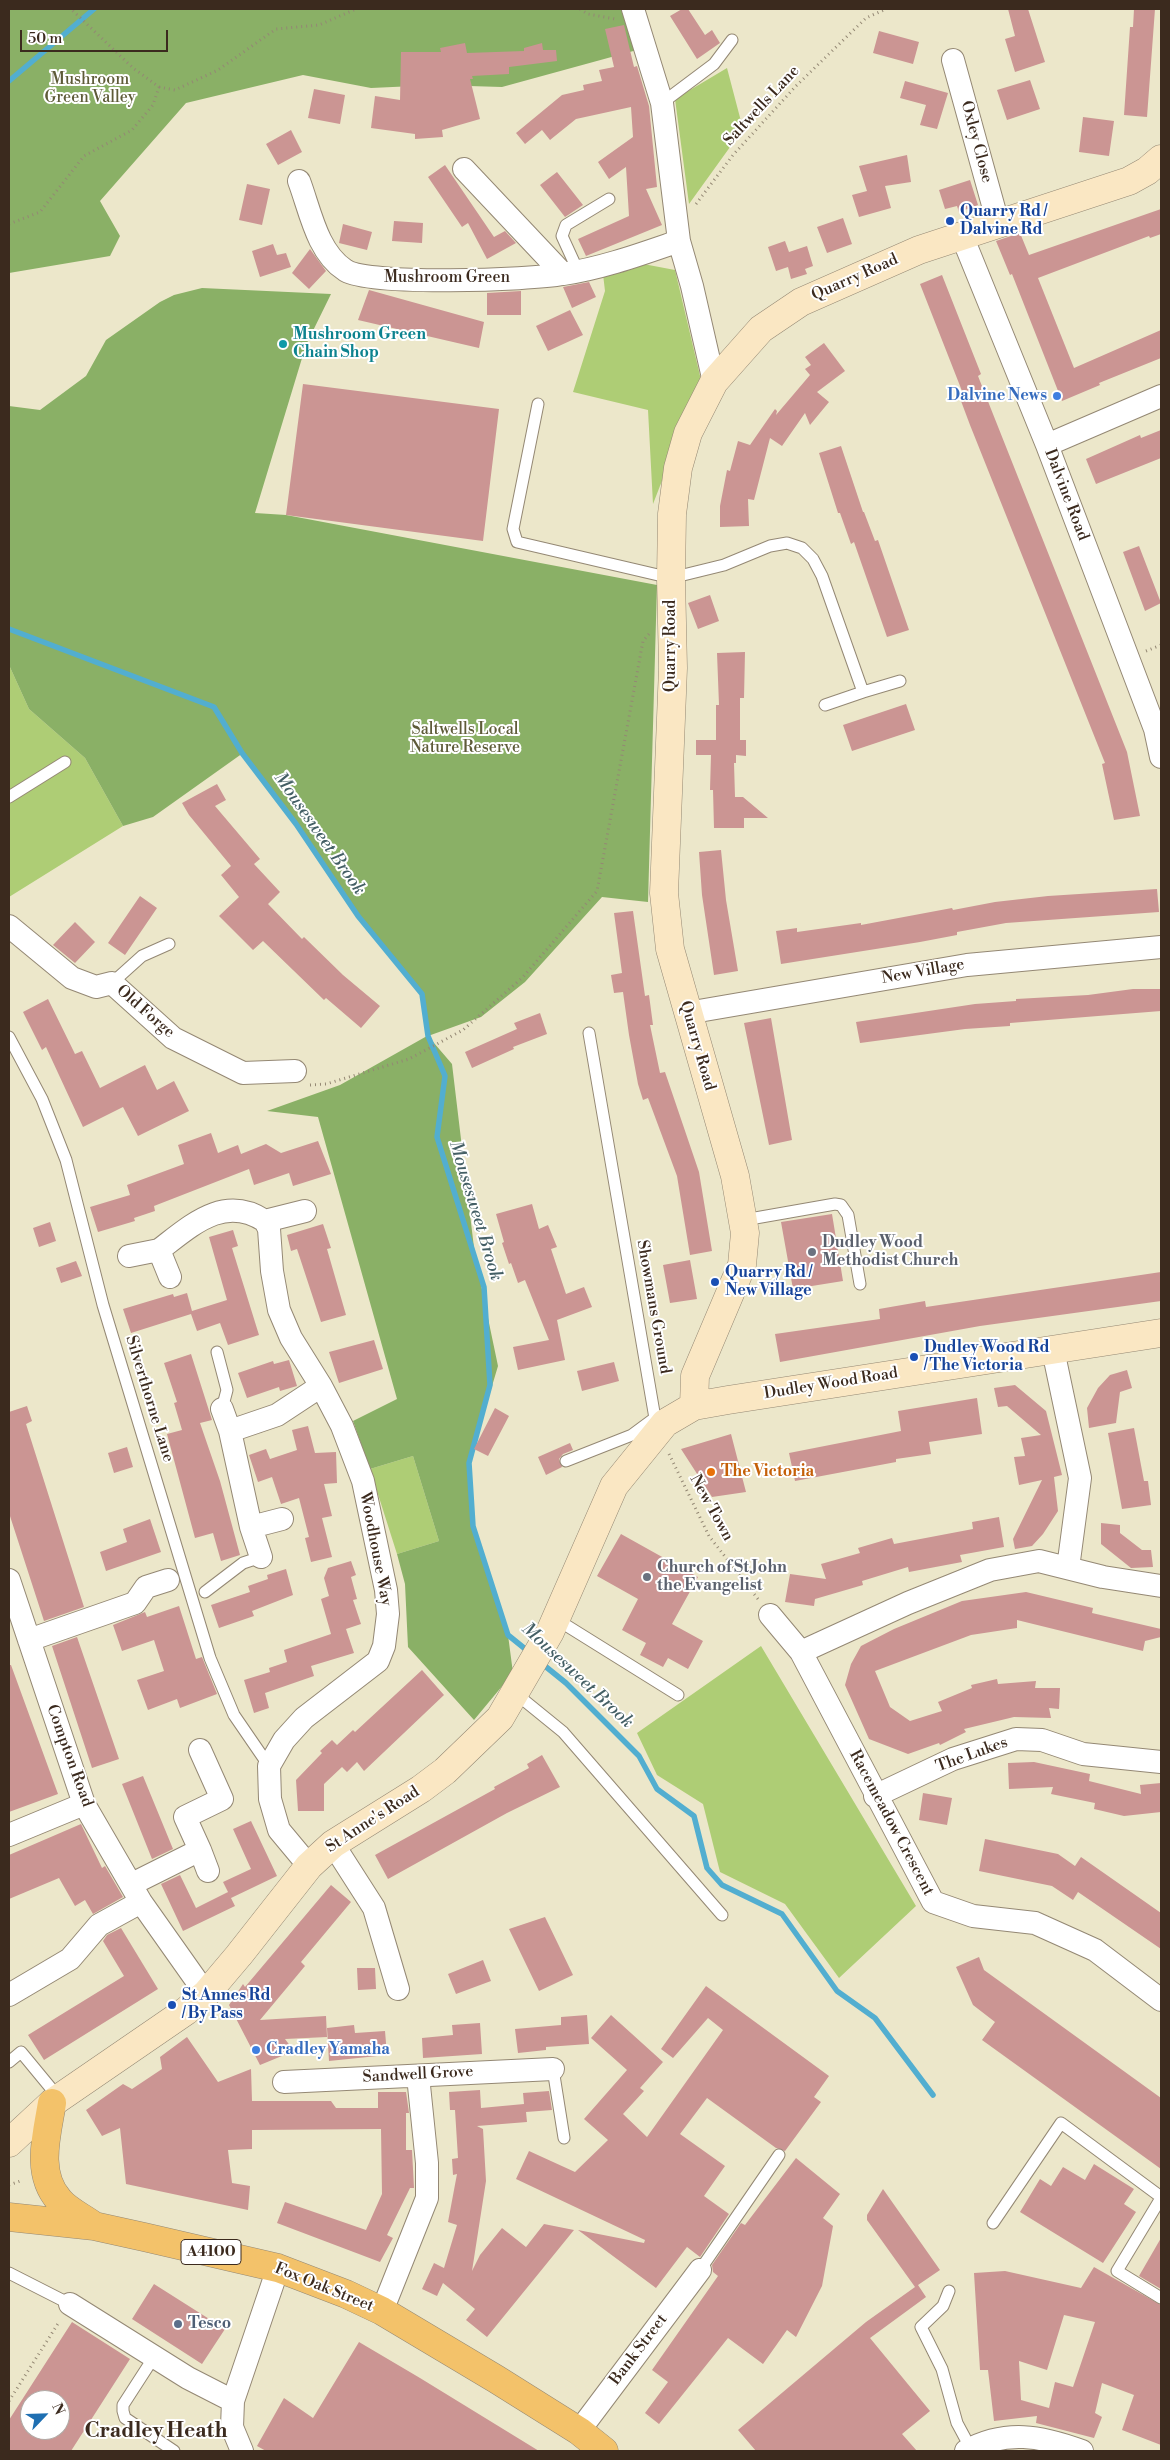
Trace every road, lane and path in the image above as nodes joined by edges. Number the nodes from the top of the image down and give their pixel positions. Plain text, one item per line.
1 (71, 9) edge
2 (356, 9) edge
3 (580, 9) edge
4 (886, 9) edge
5 (636, 16) edge
6 (732, 40) dead end
7 (953, 60) dead end
8 (159, 87) junction
9 (662, 103) junction
10 (1161, 159) edge
11 (464, 169) dead end
12 (299, 181) dead end
13 (609, 199) dead end
14 (9, 224) edge
15 (998, 224) junction
16 (962, 236) junction
17 (679, 241) junction
18 (570, 273) junction
19 (714, 382) junction
20 (1161, 396) edge
21 (538, 404) dead end
22 (1047, 445) junction
23 (671, 578) junction
24 (671, 606) junction
25 (900, 681) dead end
26 (863, 692) junction
27 (825, 705) dead end
28 (1161, 757) edge
29 (65, 762) dead end
30 (9, 798) edge
31 (12, 924) edge
32 (169, 944) dead end
33 (1161, 946) edge
34 (112, 983) junction
35 (687, 1013) junction
36 (589, 1032) dead end
37 (9, 1037) edge
38 (420, 1052) dead end
39 (295, 1071) dead end
40 (305, 1211) dead end
41 (744, 1220) junction
42 (266, 1221) junction
43 (159, 1250) junction
44 (129, 1256) dead end
45 (170, 1277) dead end
46 (860, 1284) dead end
47 (1161, 1333) edge
48 (1053, 1350) junction
49 (217, 1352) dead end
50 (321, 1386) junction
51 (694, 1406) junction
52 (222, 1409) joint
53 (656, 1425) junction
54 (230, 1432) junction
55 (566, 1461) dead end
56 (282, 1520) dead end
57 (250, 1527) junction
58 (261, 1557) joint
59 (1068, 1568) junction
60 (9, 1580) edge
61 (168, 1580) dead end
62 (1161, 1586) edge
63 (205, 1592) dead end
64 (770, 1615) joint
65 (553, 1625) junction
66 (29, 1640) junction
67 (800, 1652) junction
68 (518, 1689) junction
69 (678, 1695) dead end
70 (200, 1750) dead end
71 (1161, 1762) edge
72 (269, 1766) junction
73 (876, 1796) junction
74 (84, 1804) junction
75 (9, 1835) edge
76 (334, 1844) junction
77 (309, 1866) junction
78 (136, 1893) junction
79 (722, 1915) dead end
80 (398, 1988) dead end
81 (206, 1994) junction
82 (9, 1995) edge
83 (1161, 2000) edge
84 (9, 2062) edge
85 (553, 2069) joint
86 (418, 2076) junction
87 (284, 2082) dead end
88 (56, 2100) junction
89 (564, 2138) dead end
90 (9, 2143) edge
91 (780, 2155) dead end
92 (23, 2180) dead end
93 (9, 2185) edge
94 (1161, 2197) edge
95 (9, 2217) edge
96 (993, 2223) dead end
97 (94, 2226) junction
98 (278, 2268) junction
99 (700, 2270) joint
100 (9, 2273) edge
101 (949, 2291) dead end
102 (1161, 2298) edge
103 (70, 2304) junction
104 (382, 2311) junction
105 (154, 2357) junction
106 (9, 2401) edge
107 (233, 2402) junction
108 (579, 2431) junction
109 (968, 2450) edge
110 (174, 2451) edge
111 (242, 2451) edge
112 (604, 2451) edge
113 (1082, 2451) edge

1 - 8 path
2 - 8 path
3 - 5 path
4 - 17 path, Saltwells Lane
5 - 9 street
6 - 9 lane
7 - 15 street, Oxley Close
8 - 14 path
9 - 17 street
10 - 15 street, Quarry Road
11 - 18 street
12 - 18 street, Mushroom Green
13 - 18 lane
15 - 16 street, Quarry Road
16 - 19 street, Quarry Road
16 - 22 street, Dalvine Road
17 - 18 street, Mushroom Green
17 - 19 street
19 - 23 street, Quarry Road
20 - 22 street
21 - 23 lane
22 - 28 street, Dalvine Road
23 - 24 street, Quarry Road
23 - 26 lane
24 - 35 street, Quarry Road
24 - 38 path
25 - 26 lane
26 - 27 lane
29 - 30 lane
31 - 34 street, Old Forge
32 - 34 lane
33 - 35 street, New Village
34 - 39 street, Old Forge
35 - 41 street, Quarry Road
36 - 53 lane, Showmans Ground
37 - 72 lane, Silverthorne Lane
40 - 42 street
41 - 46 lane
41 - 51 street, Quarry Road
42 - 43 street
42 - 50 street, Woodhouse Way
43 - 44 street
43 - 45 street
47 - 48 street, Dudley Wood Road
48 - 51 street, Dudley Wood Road
48 - 59 street
49 - 52 lane
50 - 54 street
50 - 72 street, Woodhouse Way
51 - 53 street, Dudley Wood Road
52 - 54 street
53 - 55 lane
53 - 64 path, New Town
53 - 65 street, St Anne's Road
54 - 57 street
56 - 57 street
57 - 58 street
58 - 63 lane
59 - 62 street
59 - 67 street
60 - 66 street, Compton Road
61 - 66 street
64 - 67 street, Racemeadow Crescent
65 - 68 street, St Anne's Road
65 - 69 lane
66 - 74 street, Compton Road
67 - 73 street, Racemeadow Crescent
68 - 76 street, St Anne's Road
68 - 79 lane
70 - 78 street
71 - 73 street, The Lukes
72 - 77 street
73 - 83 street, Racemeadow Crescent
74 - 75 street
74 - 78 street, Compton Road
76 - 77 street, St Anne's Road
76 - 80 street
77 - 81 street, St Anne's Road
78 - 81 street, Compton Road
78 - 82 street
81 - 88 street, St Anne's Road
84 - 88 lane
85 - 86 street, Sandwell Grove
85 - 89 lane
86 - 87 street, Sandwell Grove
86 - 104 street
88 - 90 street, St Anne's Road
88 - 97 main road
91 - 99 lane
92 - 93 path
94 - 96 lane
94 - 102 lane
95 - 97 main road, Fox Oak Street / A4100
97 - 98 main road, Fox Oak Street / A4100
98 - 104 main road, Fox Oak Street / A4100
98 - 107 street
99 - 108 street, Bank Street
100 - 103 lane
101 - 109 lane
103 - 105 street
103 - 106 path
104 - 108 main road, Fox Oak Street / A4100
105 - 107 street
105 - 110 lane
107 - 111 street
108 - 112 main road, Fox Oak Street / A4100
109 - 113 street

